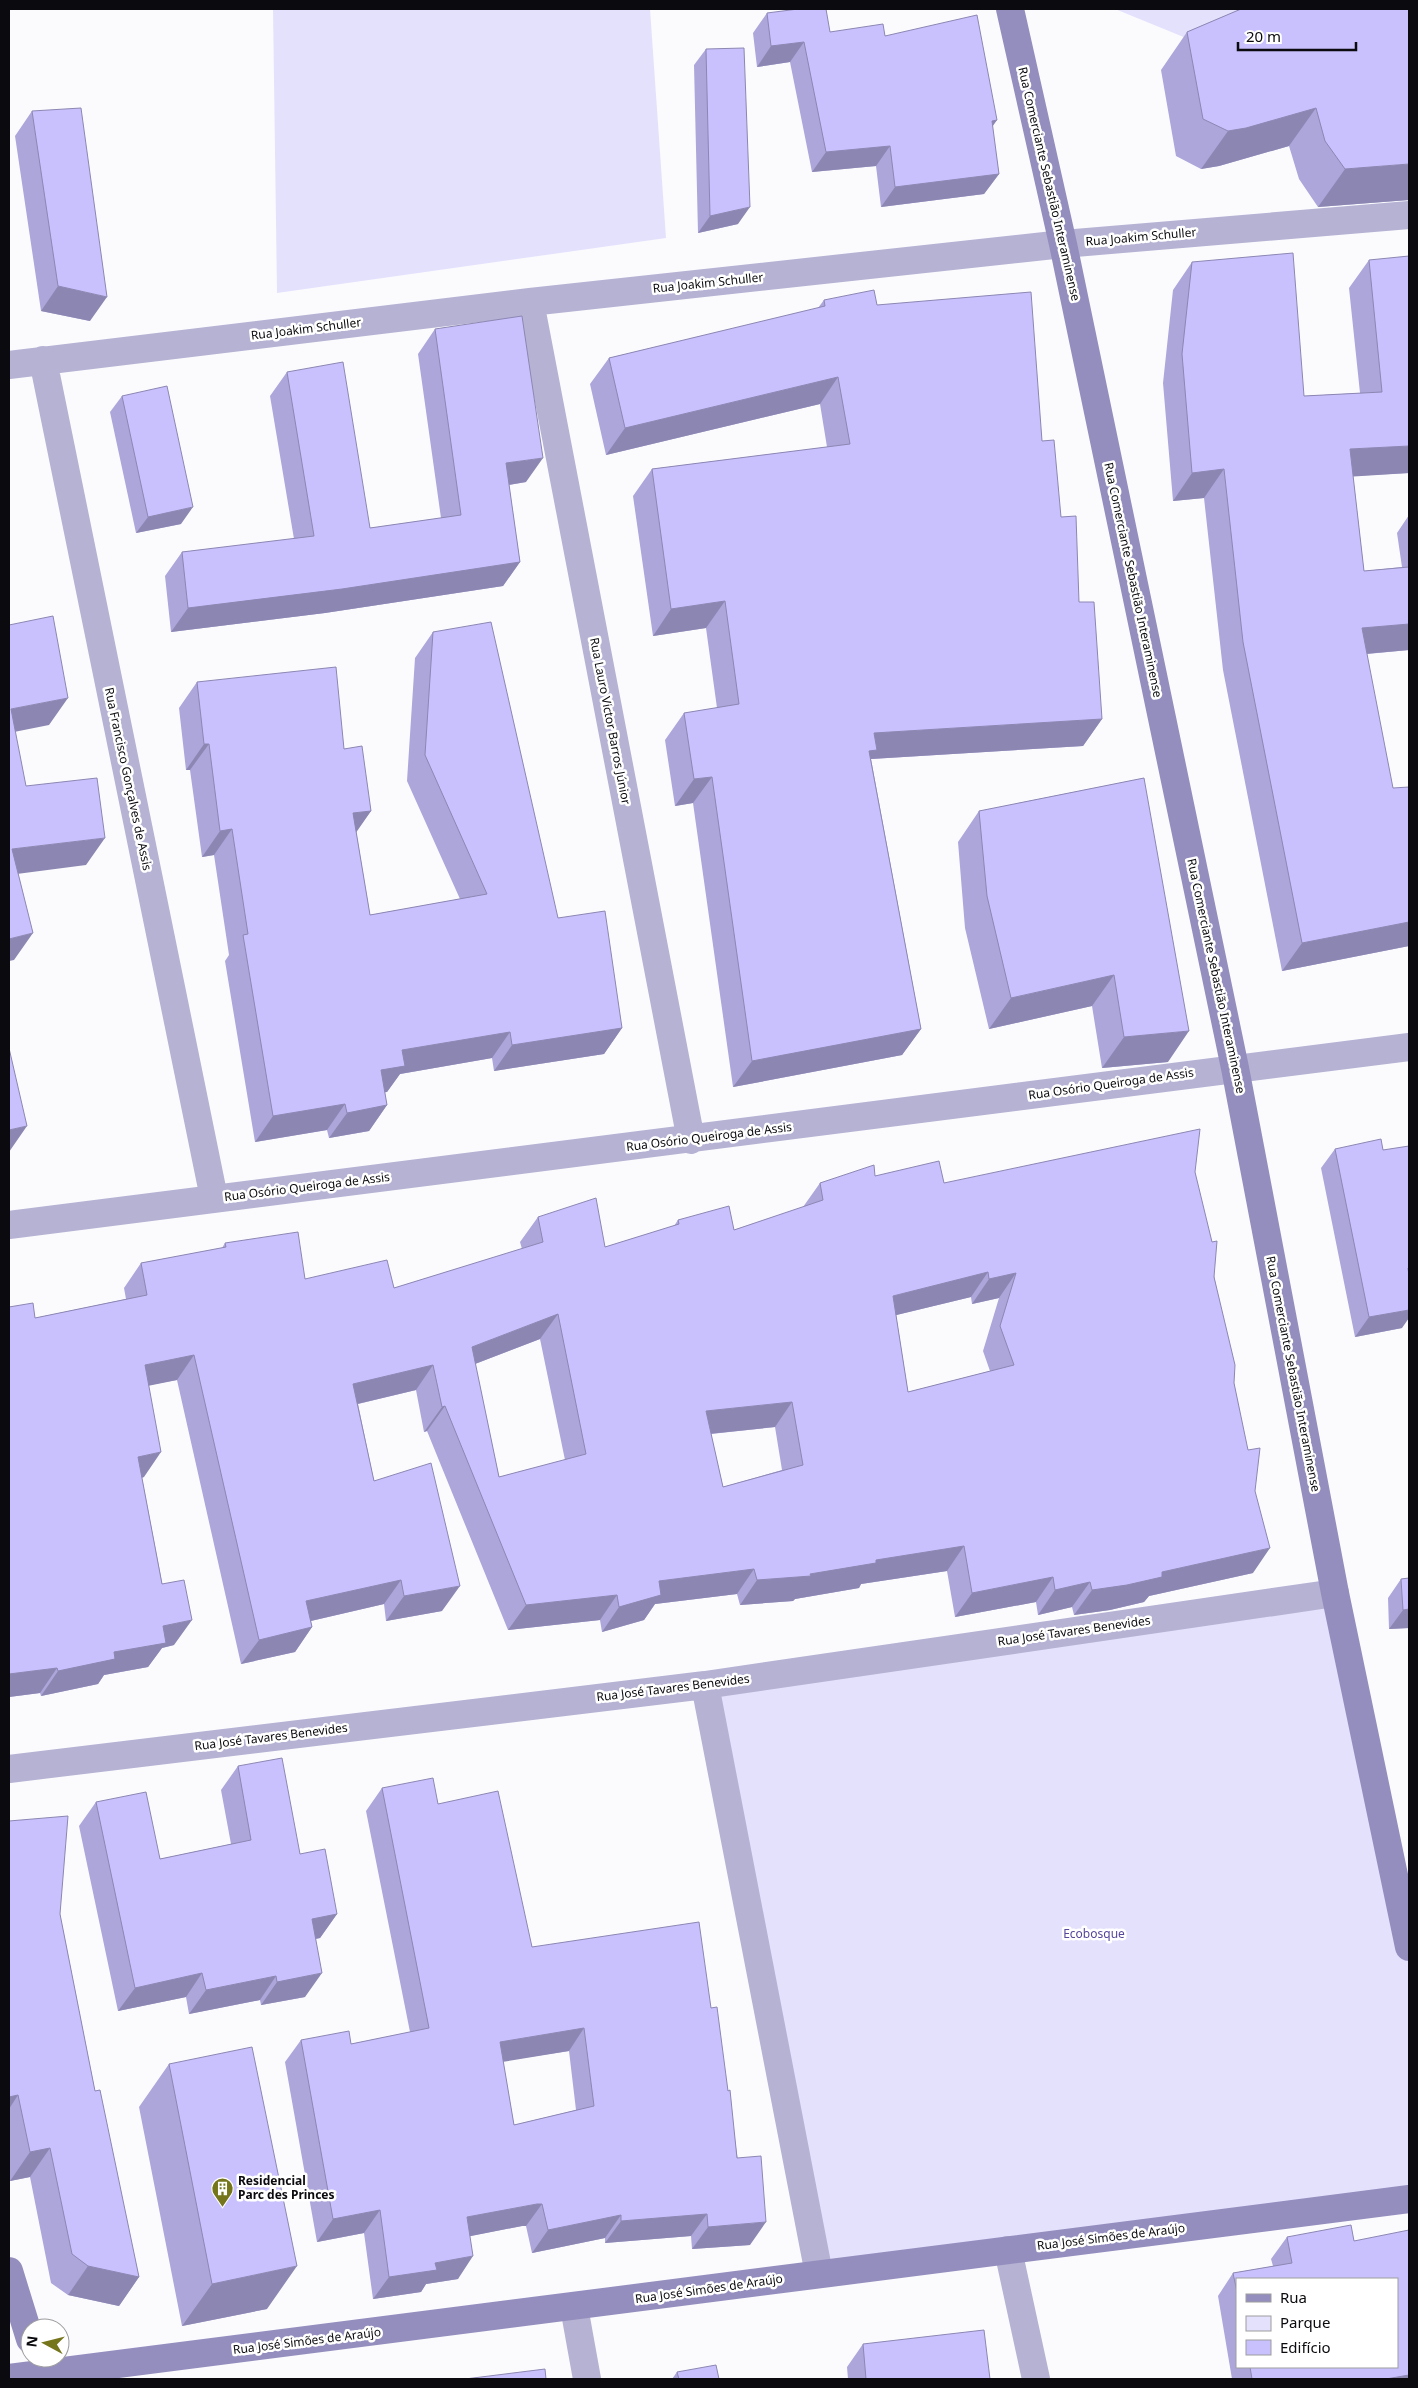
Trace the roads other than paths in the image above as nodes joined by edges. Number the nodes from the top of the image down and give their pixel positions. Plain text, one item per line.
1 (1010, 9) edge
2 (1409, 215) edge
3 (1063, 244) junction
4 (530, 302) junction
5 (43, 360) junction
6 (9, 365) edge
7 (1409, 1047) edge
8 (1236, 1068) junction
9 (691, 1140) junction
10 (214, 1198) junction
11 (9, 1225) edge
12 (1335, 1593) junction
13 (705, 1685) junction
14 (9, 1769) edge
15 (1409, 1947) edge
16 (1409, 2199) edge
17 (1008, 2250) junction
18 (9, 2271) edge
19 (819, 2274) junction
20 (574, 2307) junction
21 (24, 2318) edge
22 (40, 2370) edge
23 (9, 2378) edge
24 (587, 2379) edge
25 (1036, 2379) edge

1 - 3 street, Rua Comerciante Sebastião Interaminense
2 - 3 street, Rua Joakim Schuller
3 - 4 street, Rua Joakim Schuller
3 - 8 street, Rua Comerciante Sebastião Interaminense
4 - 5 street, Rua Joakim Schuller
4 - 9 street, Rua Lauro Victor Barros Júnior
5 - 6 street, Rua Joakim Schuller
5 - 10 street, Rua Francisco Gonçalves de Assis
7 - 8 street, Rua Osório Queiroga de Assis
8 - 9 street, Rua Osório Queiroga de Assis
8 - 12 street, Rua Comerciante Sebastião Interaminense
9 - 10 street, Rua Osório Queiroga de Assis
10 - 11 street, Rua Osório Queiroga de Assis
12 - 13 street, Rua José Tavares Benevides
12 - 15 street, Rua Comerciante Sebastião Interaminense
13 - 14 street, Rua José Tavares Benevides
13 - 19 street
16 - 17 street, Rua José Simões de Araújo
17 - 19 street, Rua José Simões de Araújo
17 - 25 street
18 - 21 street
19 - 20 street, Rua José Simões de Araújo
20 - 22 street, Rua José Simões de Araújo
20 - 24 street
22 - 23 street, Rua José Simões de Araújo

